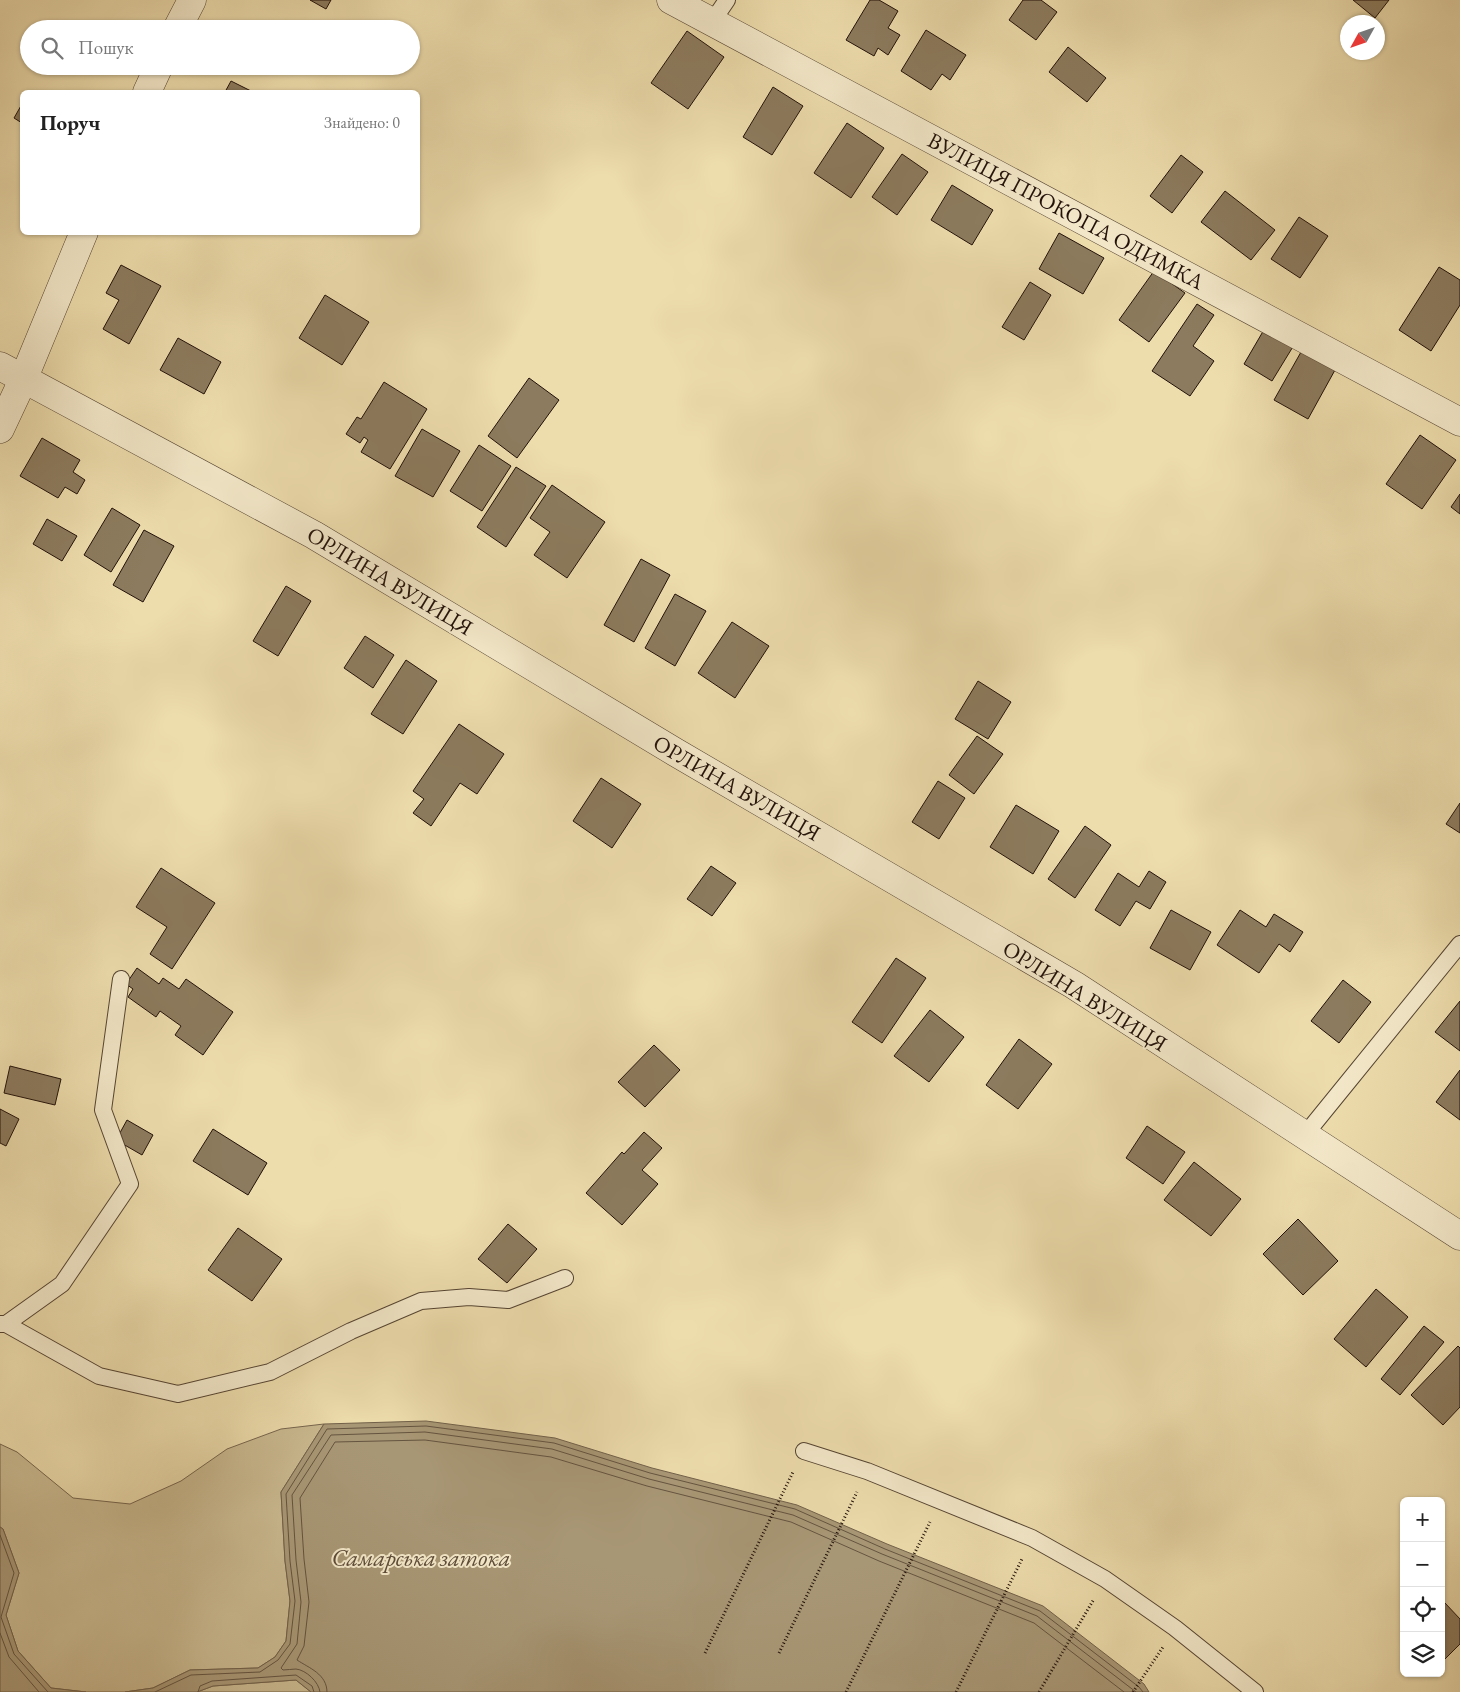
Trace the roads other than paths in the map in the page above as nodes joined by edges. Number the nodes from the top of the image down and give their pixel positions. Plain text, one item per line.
1 (192, 0) edge
2 (671, 0) edge
3 (719, 11) edge
4 (182, 20) edge
5 (155, 75) edge
6 (148, 90) edge
7 (83, 235) edge
8 (0, 366) edge
9 (23, 380) junction
10 (1460, 422) edge
11 (0, 429) edge
12 (1460, 944) edge
13 (122, 979) dead end
14 (1304, 1136) junction
15 (1460, 1236) edge
16 (564, 1278) dead end
17 (3, 1324) edge
18 (804, 1451) road end
19 (1255, 1692) edge

1 - 4 street
2 - 3 street, ВУЛИЦЯ ПРОКОПА ОДИМКА
3 - 10 street, ВУЛИЦЯ ПРОКОПА ОДИМКА
5 - 6 street
7 - 9 street
8 - 9 street, ОРЛИНА ВУЛИЦЯ
9 - 11 street
9 - 14 street, ОРЛИНА ВУЛИЦЯ
12 - 14 lane
13 - 17 lane
14 - 15 street, ОРЛИНА ВУЛИЦЯ
16 - 17 lane
18 - 19 lane

